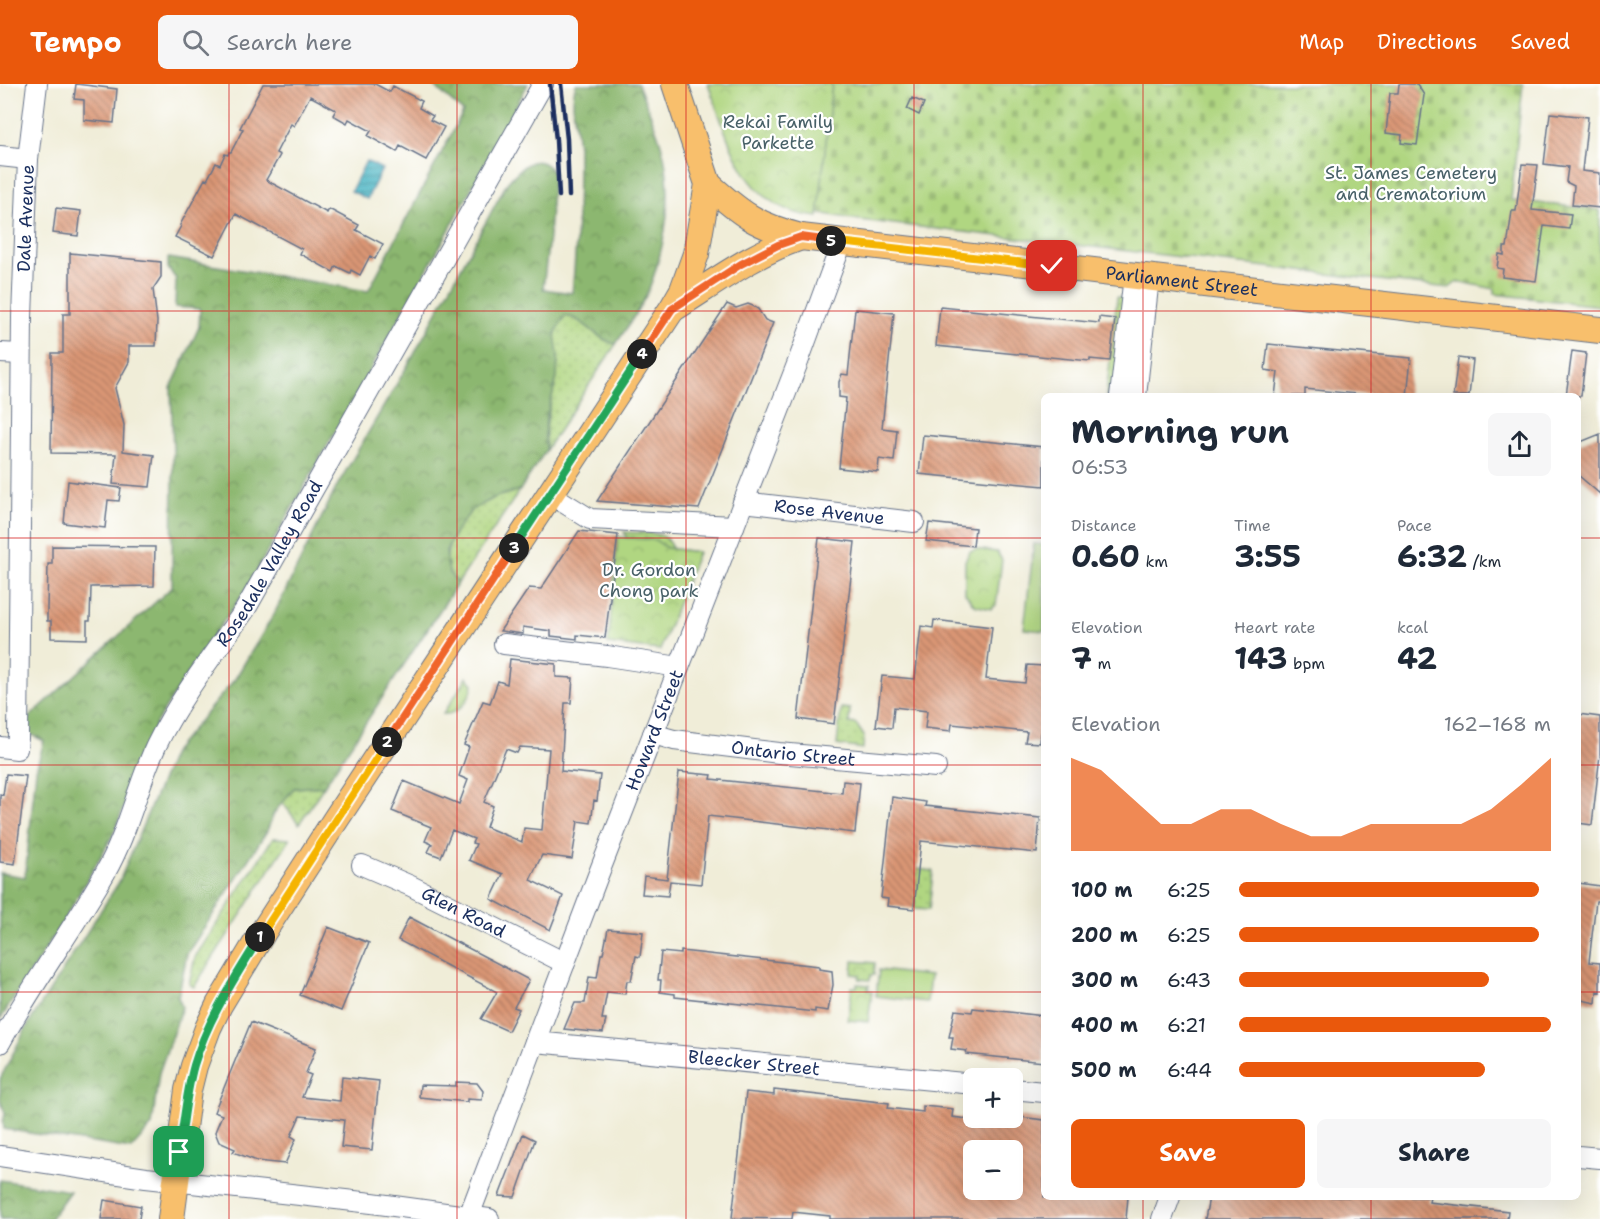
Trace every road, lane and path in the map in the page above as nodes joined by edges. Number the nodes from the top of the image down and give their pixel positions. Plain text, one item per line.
1 (38, 84) edge
2 (543, 84) edge
3 (675, 84) edge
4 (0, 156) edge
5 (28, 159) junction
6 (708, 183) junction
7 (801, 237) junction
8 (842, 242) junction
9 (1141, 277) junction
10 (672, 309) junction
11 (1600, 330) edge
12 (0, 353) edge
13 (21, 354) junction
14 (1121, 393) edge
15 (1136, 393) edge
16 (550, 494) junction
17 (743, 501) junction
18 (914, 522) dead end
19 (734, 526) junction
20 (504, 644) dead end
21 (679, 667) junction
22 (652, 734) junction
23 (9, 748) edge
24 (936, 767) dead end
25 (362, 865) dead end
26 (565, 963) junction
27 (535, 1042) junction
28 (0, 1043) edge
29 (963, 1083) edge
30 (1023, 1090) edge
31 (1041, 1092) edge
32 (0, 1156) edge
33 (1581, 1156) edge
34 (1600, 1158) edge
35 (176, 1181) junction
36 (1169, 1200) edge
37 (417, 1214) edge
38 (469, 1216) junction
39 (171, 1219) edge
40 (489, 1219) edge
41 (1162, 1219) edge

1 - 5 street, Dale Avenue
2 - 28 street, Rosedale Valley Road
3 - 6 main road
4 - 5 street
5 - 13 street, Dale Avenue
6 - 7 main road, Parliament Street
6 - 10 main road
7 - 8 main road, Parliament Street
7 - 10 main road
8 - 9 main road, Parliament Street
8 - 17 street, Howard Street
9 - 11 main road, Parliament Street
9 - 14 street
9 - 15 street
10 - 16 main road
12 - 13 street
13 - 23 street, Dale Avenue
16 - 19 street
16 - 35 main road
17 - 18 street, Rose Avenue
17 - 19 street, Howard Street
19 - 21 street, Howard Street
20 - 21 street
21 - 22 street, Howard Street
22 - 24 street, Ontario Street
22 - 26 street, Howard Street
25 - 26 street, Glen Road
26 - 27 street, Howard Street
27 - 29 street, Bleecker Street
27 - 38 street, Howard Street
30 - 31 street
32 - 35 street
33 - 34 street
35 - 37 street
35 - 39 main road
36 - 41 street
37 - 38 street
38 - 40 street

